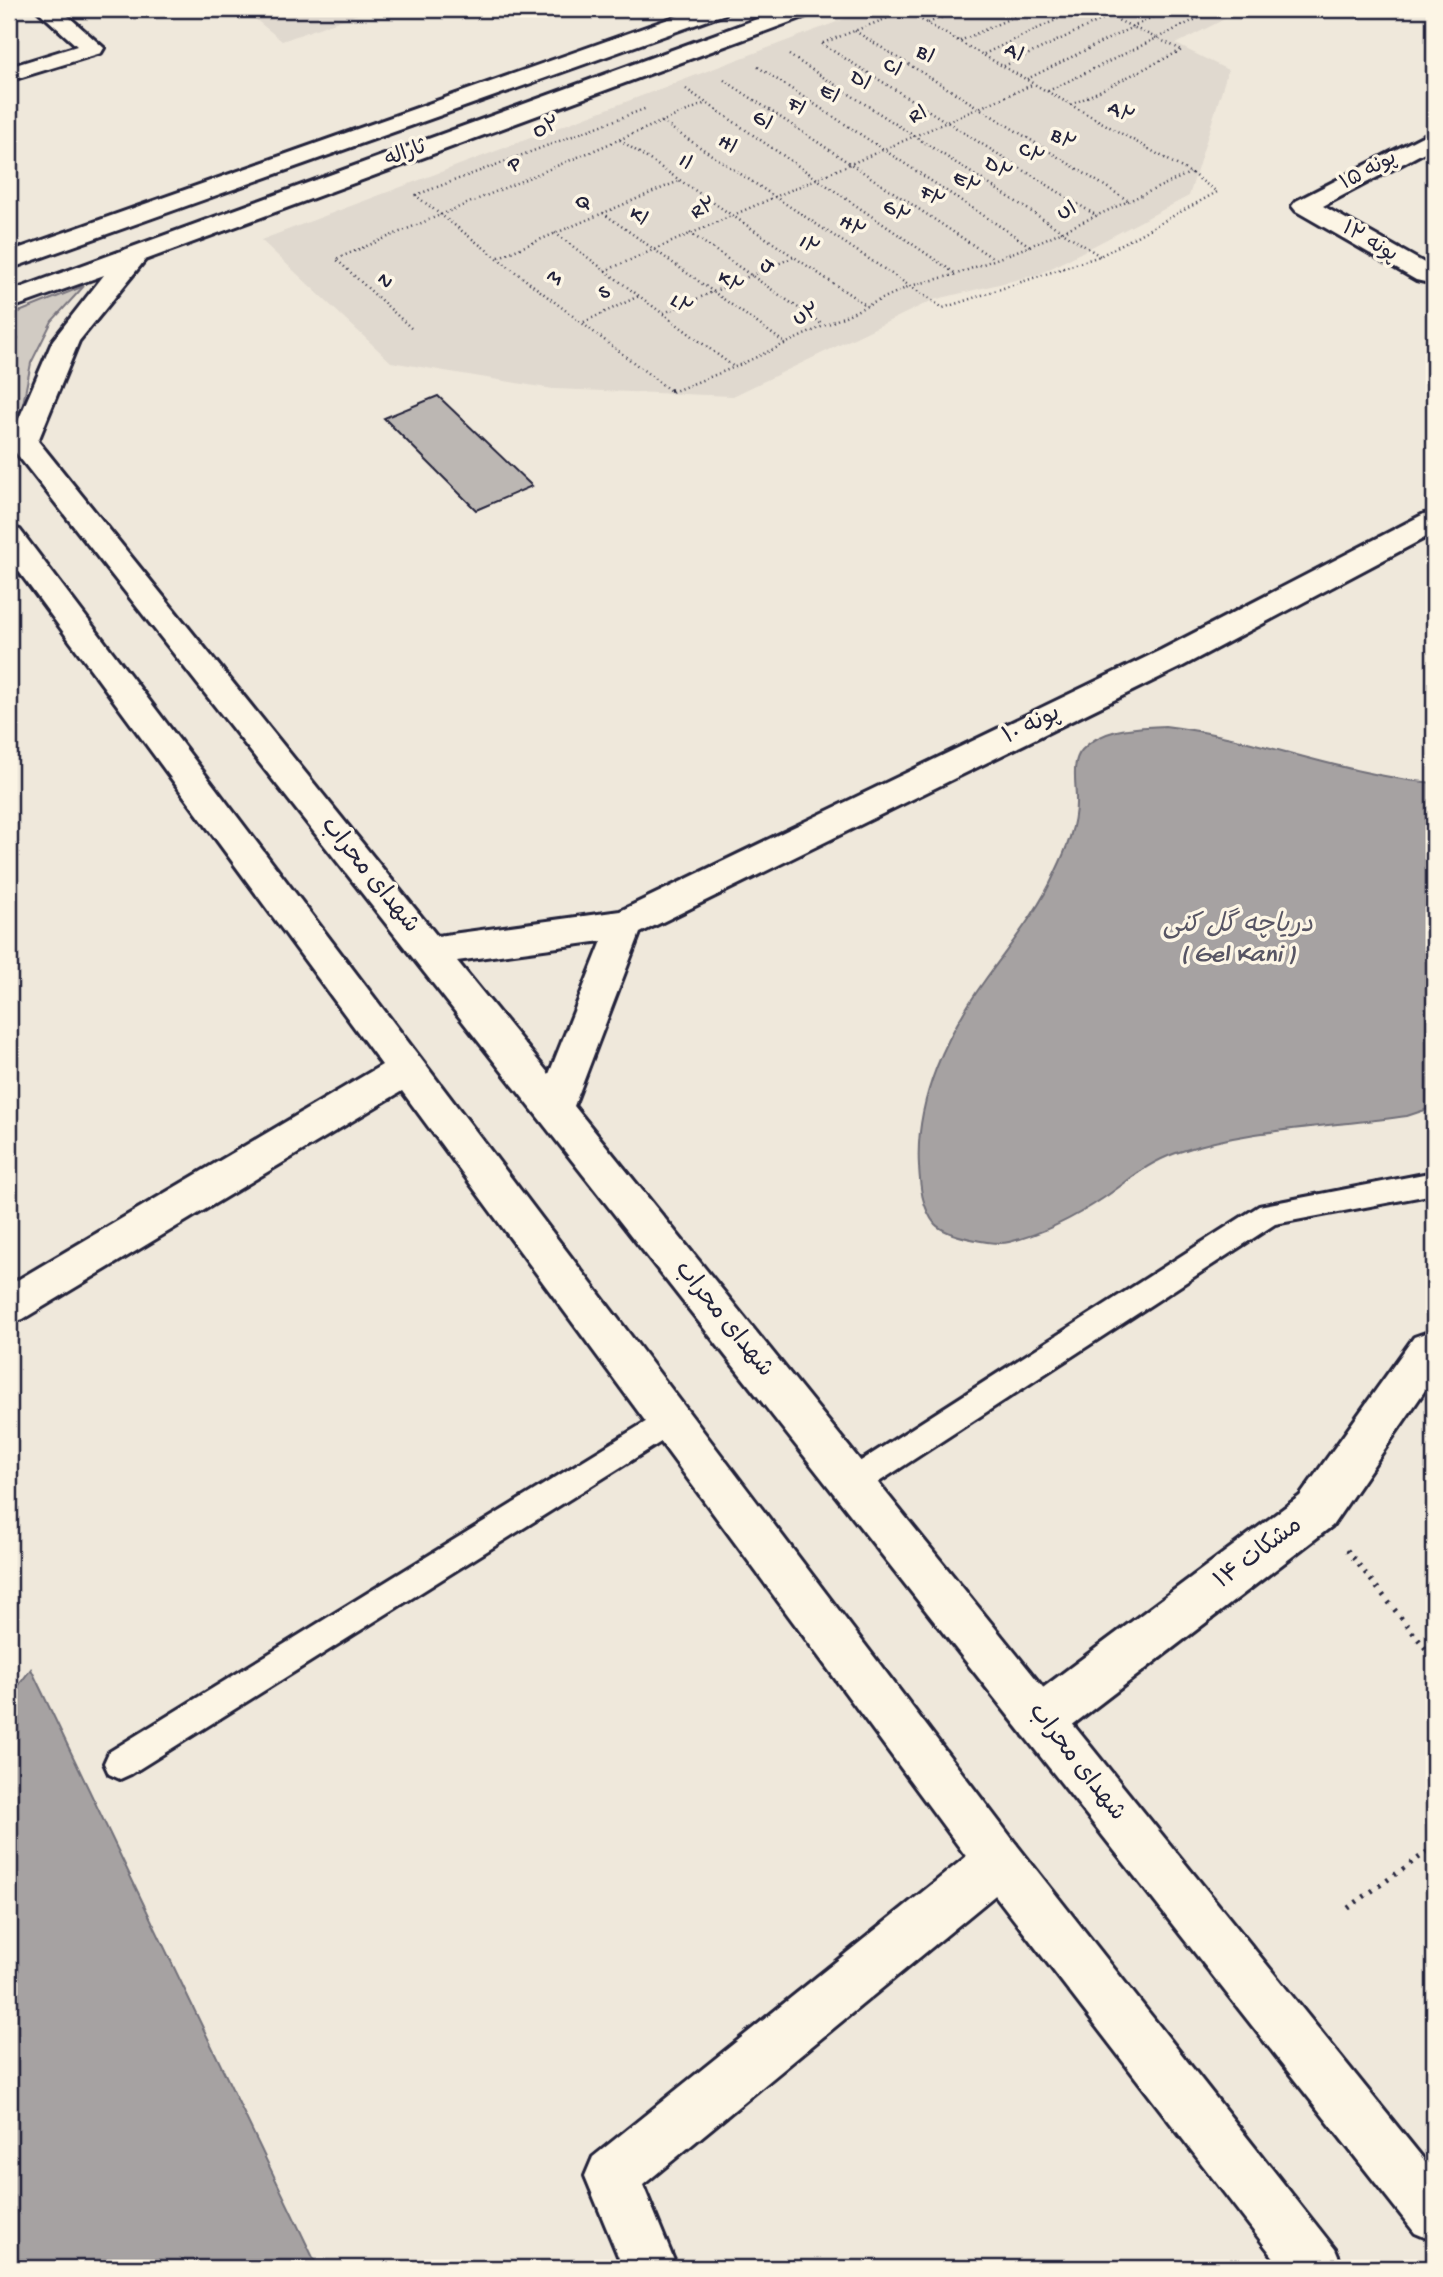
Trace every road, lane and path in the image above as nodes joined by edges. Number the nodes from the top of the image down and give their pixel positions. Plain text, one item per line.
1 (47, 9) edge
2 (718, 9) edge
3 (804, 9) edge
4 (963, 9) edge
5 (1031, 9) edge
6 (1079, 9) edge
7 (1094, 9) edge
8 (1124, 9) edge
9 (1169, 9) edge
10 (1217, 9) edge
11 (904, 10) edge
12 (1109, 16) junction
13 (928, 23) junction
14 (1132, 27) junction
15 (855, 31) dead end
16 (1157, 38) junction
17 (960, 41) junction
18 (821, 43) dead end
19 (789, 55) dead end
20 (983, 55) junction
21 (1003, 66) junction
22 (758, 67) dead end
23 (9, 74) edge
24 (1026, 79) junction
25 (724, 80) dead end
26 (1034, 83) junction
27 (1048, 91) junction
28 (677, 97) dead end
29 (706, 103) junction
30 (1071, 105) junction
31 (651, 107) dead end
32 (978, 108) junction
33 (662, 121) junction
34 (946, 122) junction
35 (914, 135) junction
36 (1434, 137) edge
37 (620, 139) junction
38 (883, 149) junction
39 (850, 164) junction
40 (1191, 173) junction
41 (816, 178) junction
42 (680, 180) junction
43 (415, 195) joint
44 (775, 196) junction
45 (1129, 201) junction
46 (1305, 206) joint
47 (603, 213) junction
48 (441, 214) junction
49 (732, 215) junction
50 (1097, 216) junction
51 (105, 228) junction
52 (1063, 231) junction
53 (555, 233) junction
54 (690, 233) junction
55 (9, 239) edge
56 (1030, 246) junction
57 (654, 249) junction
58 (137, 254) junction
59 (499, 257) junction
60 (794, 257) junction
61 (1100, 257) junction
62 (336, 259) joint
63 (995, 260) junction
64 (9, 261) edge
65 (1434, 270) edge
66 (605, 271) junction
67 (957, 274) junction
68 (751, 275) junction
69 (910, 286) junction
70 (713, 292) junction
71 (639, 296) junction
72 (9, 301) edge
73 (867, 306) junction
74 (663, 314) junction
75 (584, 322) junction
76 (824, 326) junction
77 (411, 328) dead end
78 (786, 344) junction
79 (735, 367) junction
80 (672, 392) joint
81 (16, 435) edge
82 (1434, 521) edge
83 (9, 537) edge
84 (626, 924) junction
85 (429, 951) junction
86 (407, 1069) junction
87 (554, 1109) junction
88 (1434, 1183) edge
89 (9, 1306) edge
90 (1428, 1372) edge
91 (670, 1420) junction
92 (852, 1483) junction
93 (1316, 1511) junction
94 (1434, 1659) edge
95 (1041, 1719) junction
96 (120, 1763) dead end
97 (1434, 1847) edge
98 (999, 1861) junction
99 (1348, 1908) dead end
100 (1434, 2214) edge
101 (650, 2268) edge
102 (1316, 2268) edge

1 - 23 main road
2 - 51 main road, ثاراله
3 - 58 main road, ثاراله
4 - 13 path
5 - 17 path
6 - 20 path
7 - 12 path
8 - 12 path
9 - 14 path
10 - 16 path
11 - 13 path, A۱
12 - 14 path
12 - 21 path
13 - 17 path, A۱
14 - 16 path
14 - 24 path
15 - 32 path, B۱
16 - 27 path
16 - 30 path
17 - 20 path, A۱
18 - 34 path, C۱
19 - 35 path, D۱
20 - 21 path, A۱
21 - 24 path, A۱
22 - 38 path, E۱
24 - 26 path, A۱
25 - 39 path, F۱
26 - 27 path, A۲
26 - 32 path, R۱
27 - 30 path, A۲
28 - 29 path, G۱
29 - 33 path, P
29 - 41 path, G۱
30 - 40 path, A۲
31 - 43 path, O۲
32 - 34 path, R۱
32 - 45 path, B۲
33 - 37 path, P
33 - 44 path, H۱
34 - 35 path, R۱
34 - 50 path, C۲
35 - 38 path, R۱
35 - 52 path, D۲
36 - 46 main road, پونه ۱۵
37 - 42 path, I۱
37 - 48 path, P
38 - 39 path, R۱
38 - 56 path, E۲
39 - 41 path, R۱
39 - 63 path, F۲
40 - 45 path, U۱
40 - 61 path, A۲
41 - 44 path, R۲
41 - 67 path, G۲
42 - 47 path, Q
42 - 49 path, I۱
43 - 48 path, M
44 - 49 path, R۲
44 - 69 path, H۲
45 - 50 path, U۱
46 - 65 main road, پونه ۱۲
47 - 53 path, Q
47 - 57 path, K۱
48 - 59 path, M
48 - 62 path, P
49 - 54 path, R۲
49 - 60 path, I۲
50 - 52 path, U۱
51 - 55 main road
51 - 58 main road
51 - 64 main road, ثاراله
52 - 56 path, U۱
52 - 61 path, D۲
53 - 59 path, Q
53 - 66 path, L۲
54 - 57 path, R۲
54 - 68 path, J
56 - 63 path, U۱
57 - 66 path, R۲
57 - 70 path, K۲
58 - 72 main road, ثاراله
58 - 81 main road
59 - 75 path, M
60 - 68 path
60 - 73 path, I۲
61 - 69 path, H۲
62 - 77 path, N
63 - 67 path, U۱
66 - 71 path, L۲
67 - 69 path, U۲
68 - 70 path
68 - 76 path, J
69 - 73 path, U۲
70 - 74 path
70 - 78 path, K۲
71 - 74 path, L۲
71 - 75 path, S
73 - 76 path, U۲
74 - 79 path, L۲
75 - 80 path, M
76 - 78 path, U۲
78 - 79 path, U۲
79 - 80 path, U۲
81 - 85 main road, شهدای محراب
82 - 84 main road, پونه ۱۰
83 - 86 main road
84 - 85 main road, پونه ۱۰
84 - 87 main road
85 - 87 main road, شهدای محراب
86 - 89 main road
86 - 91 main road
87 - 92 main road, شهدای محراب
88 - 92 lane
90 - 93 main road, مشکات ۱۴
91 - 96 lane
91 - 98 main road
92 - 95 main road, شهدای محراب
93 - 94 path
93 - 95 main road, مشکات ۱۴
95 - 100 main road, شهدای محراب
97 - 99 path
98 - 101 main road
98 - 102 main road

